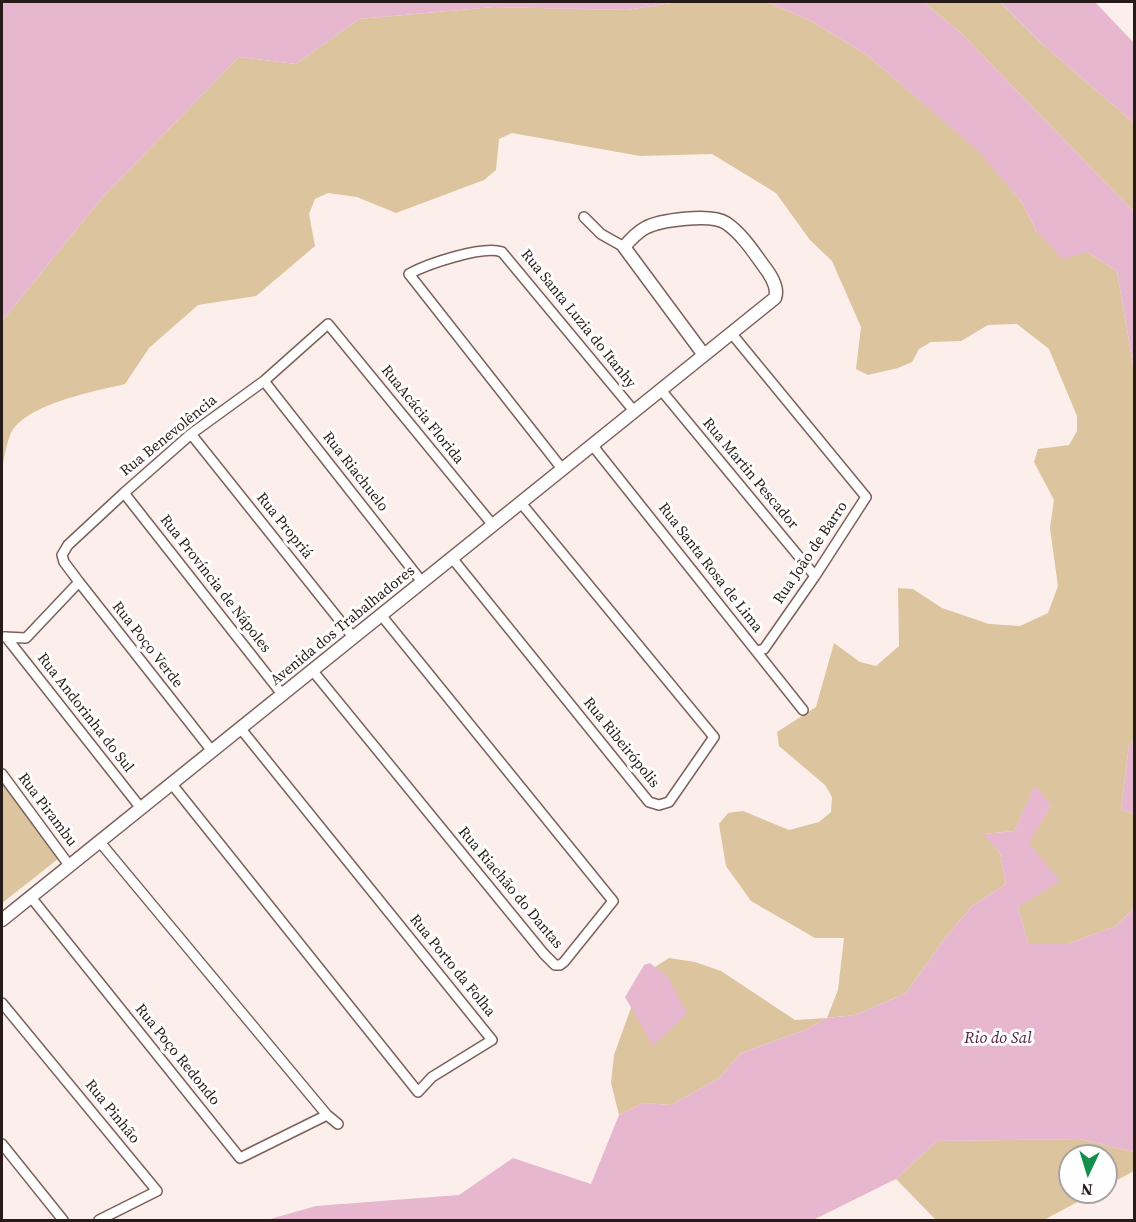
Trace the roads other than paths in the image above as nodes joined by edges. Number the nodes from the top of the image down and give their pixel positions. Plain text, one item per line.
1 (584, 218) dead end
2 (624, 247) junction
3 (328, 324) joint
4 (732, 334) junction
5 (704, 355) junction
6 (264, 381) junction
7 (662, 390) junction
8 (634, 411) junction
9 (191, 434) junction
10 (593, 446) junction
11 (563, 470) junction
12 (124, 493) junction
13 (521, 503) junction
14 (492, 524) junction
15 (62, 555) joint
16 (452, 558) junction
17 (815, 576) junction
18 (79, 582) junction
19 (422, 582) junction
20 (381, 615) junction
21 (4, 637) edge
22 (353, 637) junction
23 (756, 651) junction
24 (312, 670) junction
25 (282, 694) junction
26 (803, 710) dead end
27 (241, 729) junction
28 (212, 751) junction
29 (2, 774) edge
30 (171, 783) junction
31 (140, 807) junction
32 (99, 841) junction
33 (69, 865) junction
34 (30, 896) junction
35 (2, 920) edge
36 (2, 1003) edge
37 (327, 1115) junction
38 (338, 1124) dead end
39 (2, 1144) edge
40 (63, 1221) edge
41 (99, 1221) edge

1 - 2 street
2 - 4 street, Avenida dos Trabalhadores
2 - 5 street
3 - 6 street, Rua Benevolência
3 - 14 street, RuaAcácia Florida
4 - 5 street, Avenida dos Trabalhadores
4 - 17 street, Rua João de Barro
5 - 7 street, Avenida dos Trabalhadores
6 - 9 street, Rua Benevolência
6 - 19 street, Rua Riachuelo
7 - 8 street, Avenida dos Trabalhadores
7 - 17 street, Rua Martin Pescador
8 - 10 street, Avenida dos Trabalhadores
8 - 11 street, Rua Santa Luzia do Itanhy
9 - 12 street, Rua Benevolência
9 - 22 street, Rua Propriá
10 - 11 street, Avenida dos Trabalhadores
10 - 23 street, Rua Santa Rosa de Lima
11 - 13 street, Avenida dos Trabalhadores
12 - 15 street, Rua Benevolência
12 - 25 street, Rua Província de Nápoles
13 - 14 street, Avenida dos Trabalhadores
13 - 16 street, Rua Ribeirópolis
14 - 16 street, Avenida dos Trabalhadores
15 - 18 street, Rua Poço Verde
16 - 19 street, Avenida dos Trabalhadores
17 - 23 street, Rua João de Barro
18 - 21 street
18 - 28 street, Rua Poço Verde
19 - 20 street, Avenida dos Trabalhadores
20 - 22 street, Avenida dos Trabalhadores
20 - 24 street, Rua Riachão do Dantas
21 - 31 street, Rua Andorinha do Sul
22 - 24 street, Avenida dos Trabalhadores
23 - 26 street, Rua Santa Rosa de Lima
24 - 25 street, Avenida dos Trabalhadores
25 - 27 street, Avenida dos Trabalhadores
27 - 28 street, Avenida dos Trabalhadores
27 - 30 street, Rua Porto da Folha
28 - 30 street, Avenida dos Trabalhadores
29 - 33 street, Rua Pirambu
30 - 31 street, Avenida dos Trabalhadores
31 - 32 street, Avenida dos Trabalhadores
32 - 33 street, Avenida dos Trabalhadores
32 - 37 street
33 - 34 street, Avenida dos Trabalhadores
34 - 35 street, Avenida dos Trabalhadores
34 - 37 street, Rua Poço Redondo
36 - 41 street, Rua Pinhão
37 - 38 street
39 - 40 street

